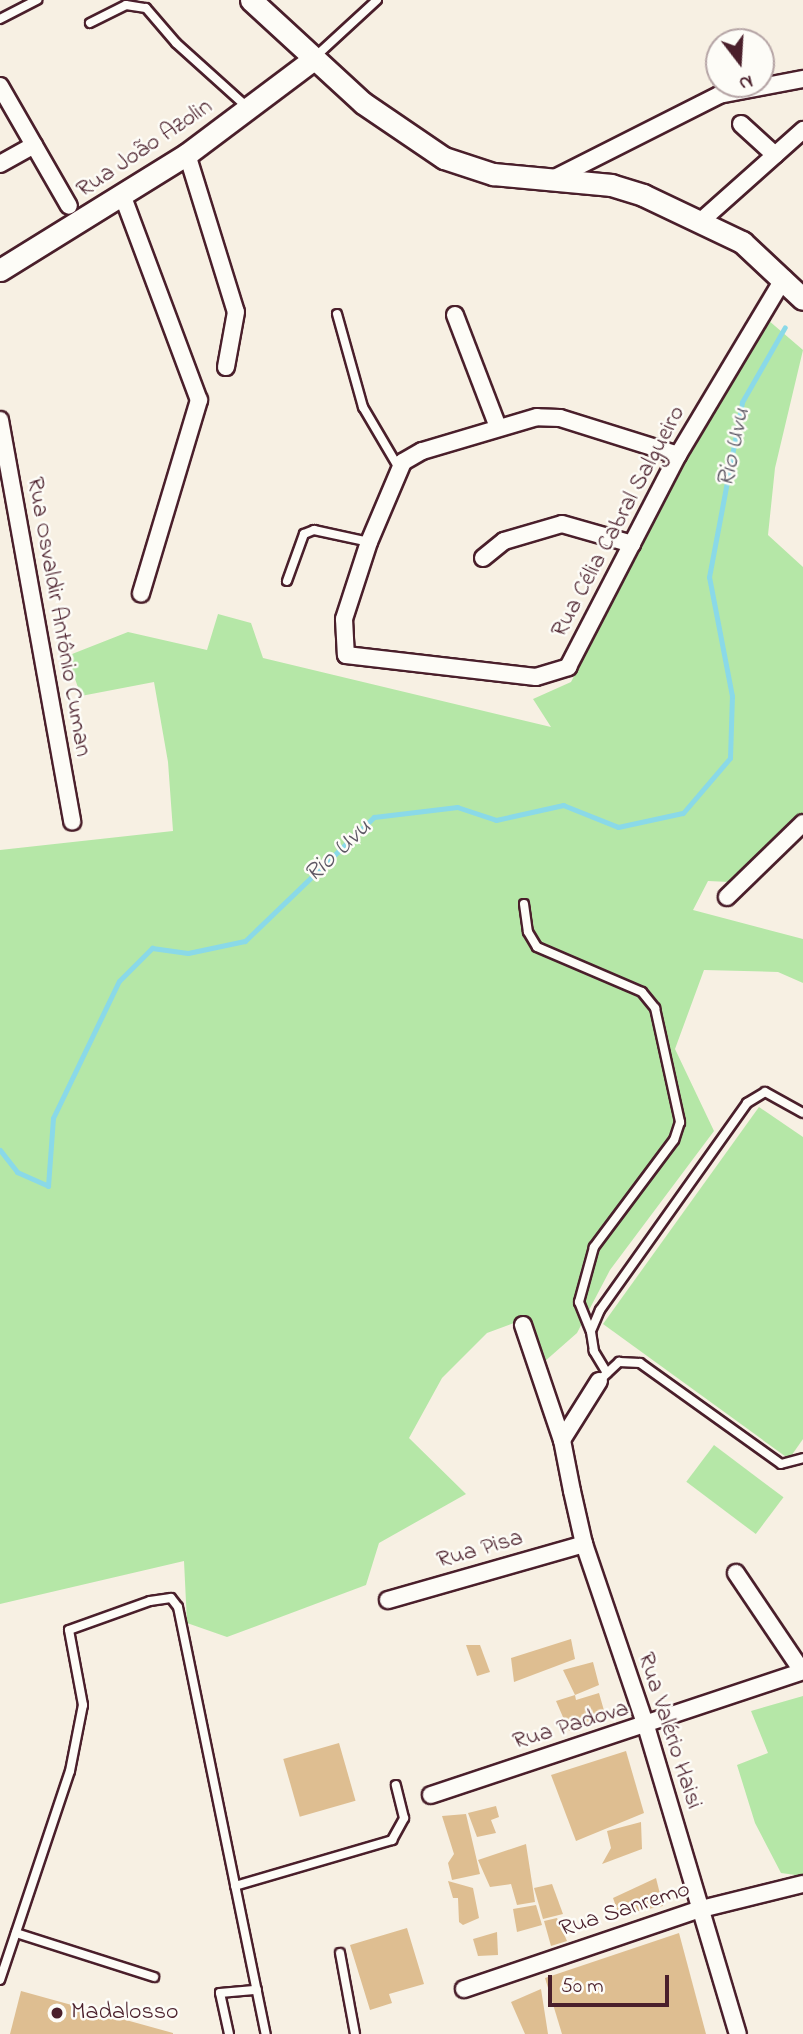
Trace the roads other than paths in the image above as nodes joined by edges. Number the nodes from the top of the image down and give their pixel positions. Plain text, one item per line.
1 (37, 0) edge
2 (251, 0) edge
3 (377, 0) edge
4 (0, 19) edge
5 (90, 23) dead end
6 (312, 60) junction
7 (803, 79) edge
8 (0, 86) edge
9 (250, 109) junction
10 (741, 124) dead end
11 (803, 130) edge
12 (34, 145) junction
13 (187, 154) junction
14 (775, 155) junction
15 (0, 164) edge
16 (546, 182) junction
17 (123, 197) junction
18 (69, 206) dead end
19 (701, 221) junction
20 (0, 269) edge
21 (784, 278) junction
22 (803, 299) edge
23 (337, 314) dead end
24 (455, 315) dead end
25 (226, 367) dead end
26 (0, 420) edge
27 (498, 427) junction
28 (678, 455) junction
29 (399, 468) junction
30 (369, 542) junction
31 (632, 544) junction
32 (483, 558) dead end
33 (287, 581) dead end
34 (141, 593) dead end
35 (72, 822) dead end
36 (803, 823) edge
37 (727, 897) dead end
38 (524, 904) dead end
39 (803, 1113) edge
40 (523, 1325) dead end
41 (591, 1331) junction
42 (603, 1377) junction
43 (562, 1440) junction
44 (803, 1458) edge
45 (584, 1544) junction
46 (736, 1573) dead end
47 (388, 1600) dead end
48 (803, 1671) edge
49 (646, 1726) junction
50 (396, 1785) dead end
51 (431, 1795) dead end
52 (803, 1884) edge
53 (235, 1886) junction
54 (701, 1909) junction
55 (16, 1933) junction
56 (340, 1953) dead end
57 (154, 1977) dead end
58 (0, 1980) edge
59 (464, 1989) dead end
60 (257, 1990) junction
61 (229, 2034) edge
62 (266, 2034) edge
63 (355, 2034) edge
64 (738, 2034) edge

1 - 4 lane
2 - 6 main road
3 - 6 lane
5 - 9 lane
6 - 9 main road, Rua João Azolin
6 - 16 main road
7 - 16 street
8 - 12 street
9 - 13 main road, Rua João Azolin
10 - 14 street
11 - 14 street
12 - 15 street
12 - 18 street
13 - 17 main road, Rua João Azolin
13 - 25 street
14 - 19 street
16 - 19 main road
17 - 20 main road, Rua João Azolin
17 - 34 street
19 - 21 main road
21 - 22 main road
21 - 28 street, Rua Célia Cabral Salgueiro
23 - 29 lane
24 - 27 street
26 - 35 street, Rua Osvaldir Antônio Cuman
27 - 28 street
27 - 29 street
28 - 31 street, Rua Célia Cabral Salgueiro
29 - 30 street
30 - 31 street, Rua Célia Cabral Salgueiro
30 - 33 lane
31 - 32 street
36 - 37 street
38 - 41 lane
39 - 41 lane
40 - 43 street, Rua Valério Haisi
41 - 42 lane
42 - 43 street
42 - 44 lane
43 - 45 street, Rua Valério Haisi
45 - 47 street, Rua Pisa
45 - 49 street, Rua Valério Haisi
46 - 48 street
48 - 49 street, Rua Padova
49 - 51 street, Rua Padova
49 - 54 street, Rua Valério Haisi
50 - 53 lane
52 - 54 street, Rua Sanremo
53 - 55 lane
53 - 60 lane
54 - 59 street, Rua Sanremo
54 - 64 street, Rua Valério Haisi
55 - 57 lane
55 - 58 lane
56 - 63 lane
60 - 61 lane
60 - 62 lane

